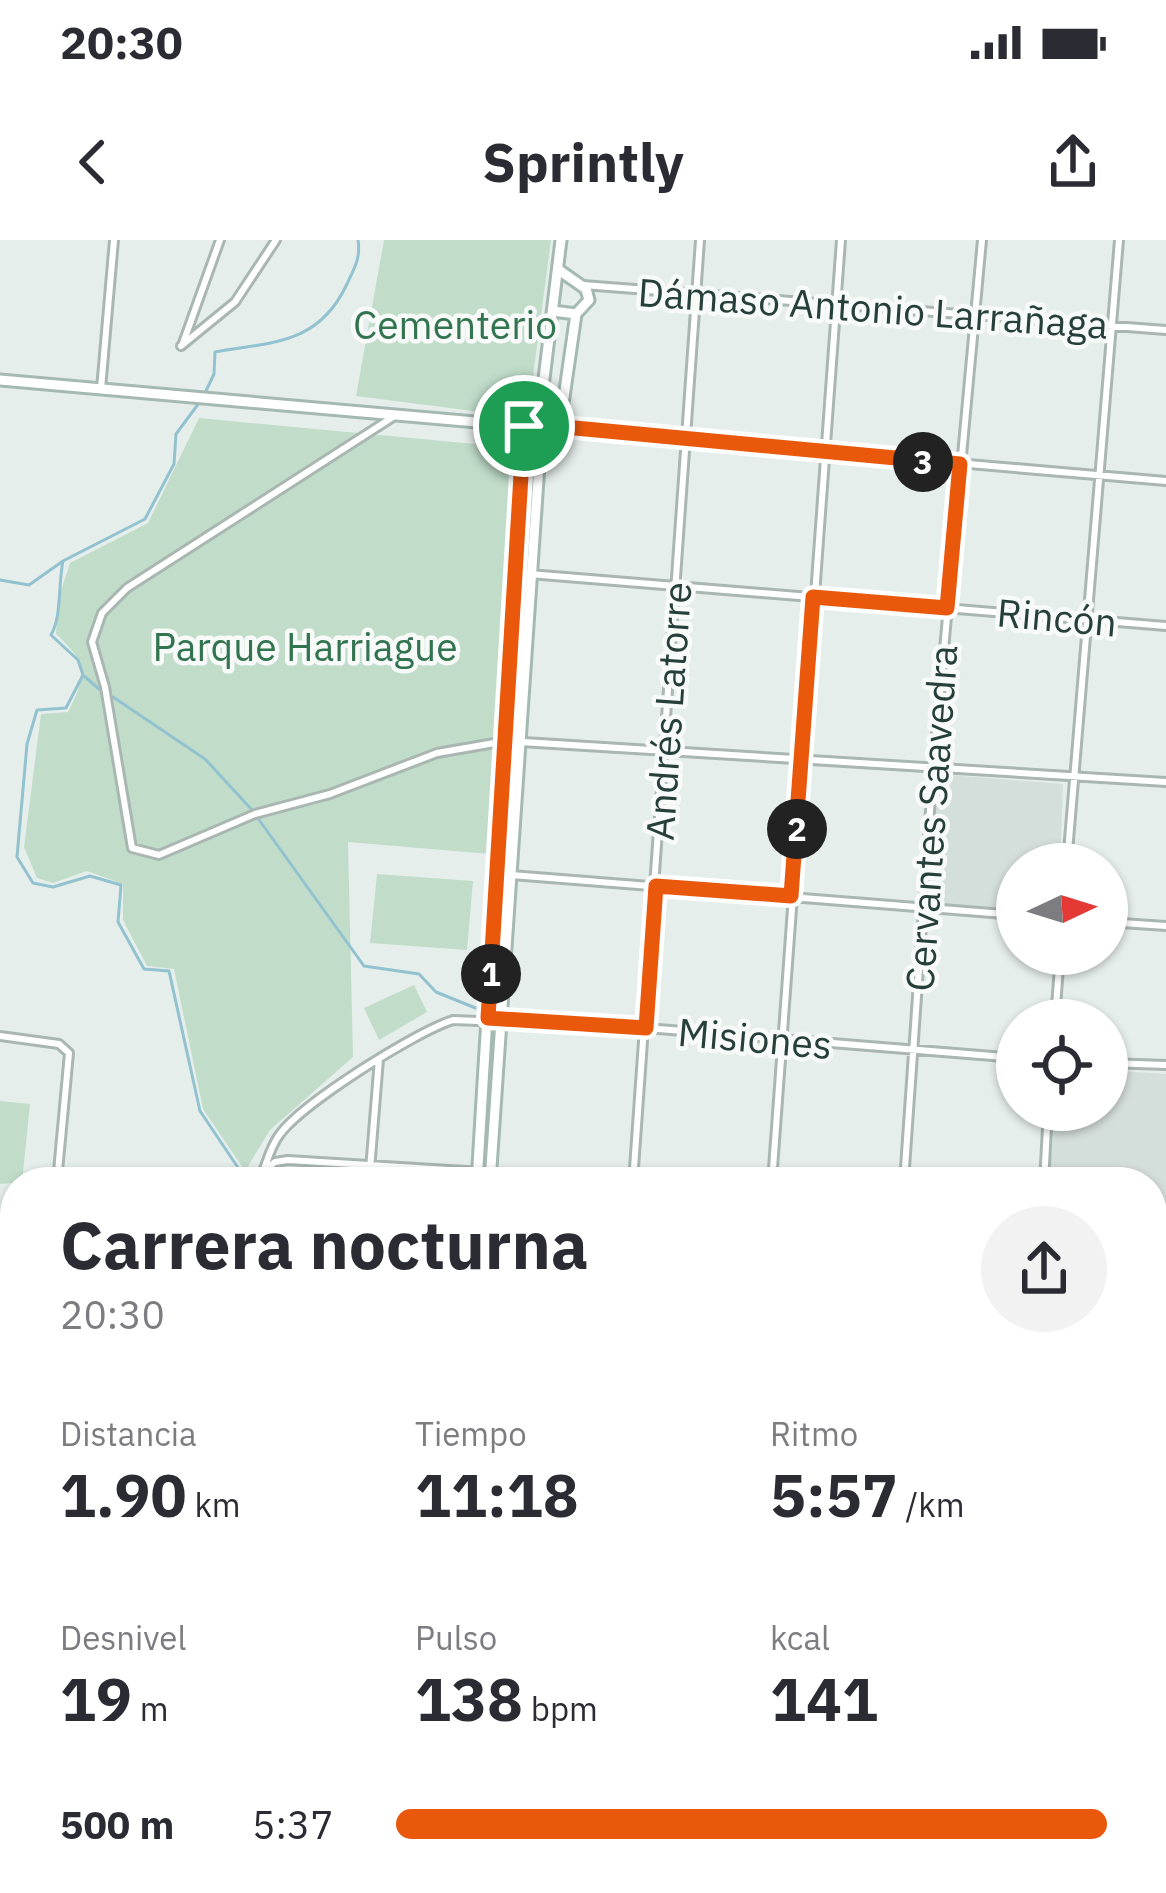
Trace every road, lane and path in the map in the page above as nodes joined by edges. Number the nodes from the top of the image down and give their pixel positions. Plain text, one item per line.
1 (115, 240) edge
2 (220, 240) edge
3 (276, 240) edge
4 (562, 240) edge
5 (700, 240) edge
6 (841, 240) edge
7 (982, 240) edge
8 (1119, 240) edge
9 (558, 281) junction
10 (576, 284) junction
11 (696, 296) junction
12 (837, 307) junction
13 (554, 311) junction
14 (576, 314) junction
15 (975, 316) junction
16 (1112, 326) junction
17 (1166, 330) edge
18 (0, 380) edge
19 (101, 389) junction
20 (542, 394) junction
21 (556, 414) junction
22 (393, 417) junction
23 (547, 428) junction
24 (575, 428) junction
25 (523, 431) junction
26 (684, 441) junction
27 (540, 450) junction
28 (824, 454) junction
29 (960, 464) junction
30 (1099, 475) junction
31 (1166, 481) edge
32 (517, 573) junction
33 (531, 574) junction
34 (676, 586) junction
35 (813, 597) junction
36 (947, 608) junction
37 (1088, 620) junction
38 (1166, 626) edge
39 (506, 741) junction
40 (520, 742) junction
41 (665, 751) junction
42 (804, 760) junction
43 (933, 768) junction
44 (1074, 776) junction
45 (1166, 782) edge
46 (1069, 843) edge
47 (504, 874) junction
48 (656, 886) junction
49 (791, 896) junction
50 (924, 908) junction
51 (996, 913) edge
52 (1128, 923) edge
53 (1166, 926) edge
54 (488, 1018) junction
55 (502, 1020) junction
56 (646, 1028) junction
57 (0, 1036) edge
58 (782, 1041) junction
59 (914, 1051) junction
60 (996, 1057) edge
61 (379, 1059) junction
62 (1128, 1064) edge
63 (1166, 1065) edge
64 (1047, 1131) edge
65 (371, 1163) junction
66 (59, 1167) edge
67 (265, 1167) edge
68 (269, 1167) edge
69 (371, 1167) edge
70 (404, 1167) edge
71 (478, 1167) edge
72 (491, 1167) edge
73 (637, 1167) edge
74 (773, 1167) edge
75 (905, 1167) edge
76 (1045, 1167) edge

1 - 19 street
2 - 3 street
4 - 9 street
5 - 11 street, Andrés Latorre
6 - 12 street
7 - 15 street, Cervantes Saavedra
8 - 16 street
9 - 10 street
9 - 13 street
10 - 11 street, Dámaso Antonio Larrañaga
10 - 14 street
11 - 12 street, Dámaso Antonio Larrañaga
11 - 26 street, Andrés Latorre
12 - 15 street, Dámaso Antonio Larrañaga
12 - 28 street
13 - 14 street
13 - 20 street
14 - 21 street
15 - 16 street, Dámaso Antonio Larrañaga
15 - 29 street, Cervantes Saavedra
16 - 17 street, Dámaso Antonio Larrañaga
16 - 30 street
18 - 19 street
19 - 22 street
20 - 21 street
20 - 25 street
21 - 23 street
21 - 24 street
22 - 25 street
22 - 39 street
23 - 24 street
23 - 27 street
24 - 26 street
25 - 27 street
25 - 32 street
26 - 28 street
26 - 34 street, Andrés Latorre
27 - 33 street
28 - 29 street
28 - 35 street
29 - 30 street
29 - 36 street, Cervantes Saavedra
30 - 31 street
30 - 37 street
32 - 33 street, Rincón
32 - 39 street
33 - 34 street, Rincón
33 - 40 street
34 - 35 street, Rincón
34 - 41 street, Andrés Latorre
35 - 36 street, Rincón
35 - 42 street
36 - 37 street, Rincón
36 - 43 street, Cervantes Saavedra
37 - 38 street, Rincón
37 - 44 street
39 - 40 street
39 - 47 street
40 - 41 street
40 - 47 street
41 - 42 street
41 - 48 street, Andrés Latorre
42 - 43 street
42 - 49 street
43 - 44 street
43 - 50 street, Cervantes Saavedra
44 - 45 street
44 - 46 street
47 - 48 street
47 - 54 street
47 - 55 street
48 - 49 street
48 - 56 street, Andrés Latorre
49 - 50 street
49 - 58 street
50 - 51 street
50 - 59 street, Cervantes Saavedra
52 - 53 street
54 - 55 street, Misiones
54 - 61 street, Misiones
54 - 71 street
55 - 56 street, Misiones
55 - 72 street
56 - 58 street, Misiones
56 - 73 street, Andrés Latorre
57 - 66 street
58 - 59 street, Misiones
58 - 74 street
59 - 60 street, Misiones
59 - 75 street, Cervantes Saavedra
61 - 65 street
61 - 67 street, Misiones
62 - 63 street
64 - 76 street
65 - 68 street
65 - 69 street
65 - 70 street

